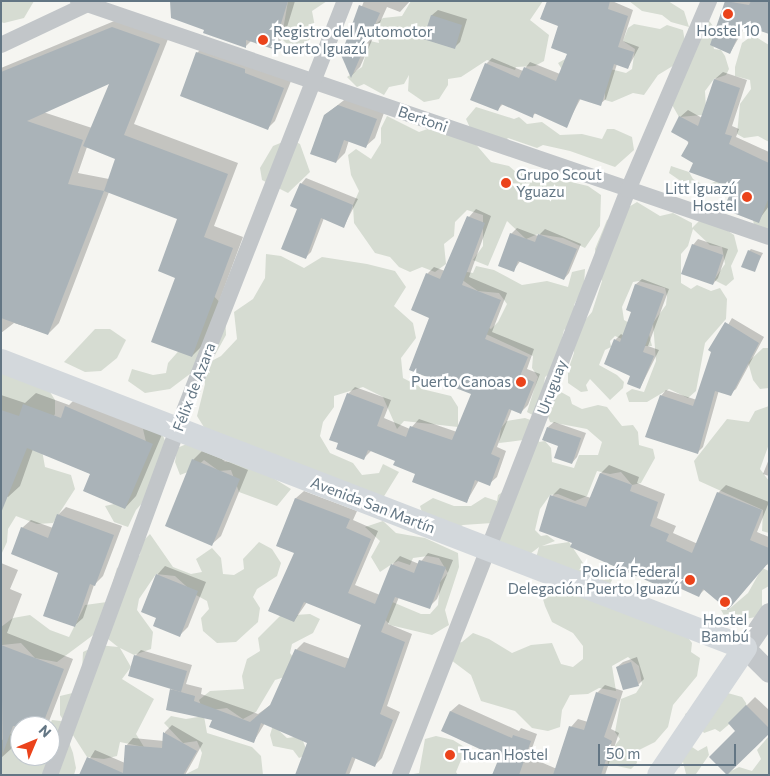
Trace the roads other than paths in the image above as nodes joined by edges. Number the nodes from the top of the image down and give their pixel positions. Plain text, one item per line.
1 (344, 1) edge
2 (709, 1) edge
3 (87, 2) edge
4 (1, 45) edge
5 (313, 81) junction
6 (628, 190) junction
7 (769, 237) edge
8 (1, 361) edge
9 (177, 429) junction
10 (490, 549) junction
11 (769, 614) edge
12 (745, 648) junction
13 (769, 672) edge
14 (50, 775) edge
15 (400, 775) edge
16 (658, 775) edge

1 - 5 street, Félix de Azara
2 - 6 street, Uruguay
3 - 4 street
3 - 5 street, Bertoni
5 - 6 street, Bertoni
5 - 9 street, Félix de Azara
6 - 7 street, Bertoni
6 - 10 street, Uruguay
8 - 9 main road, Avenida San Martín
9 - 10 main road, Avenida San Martín
9 - 14 street, Félix de Azara
10 - 12 main road, Avenida San Martín
10 - 15 street, Uruguay
11 - 12 street
12 - 13 street
12 - 16 main road

